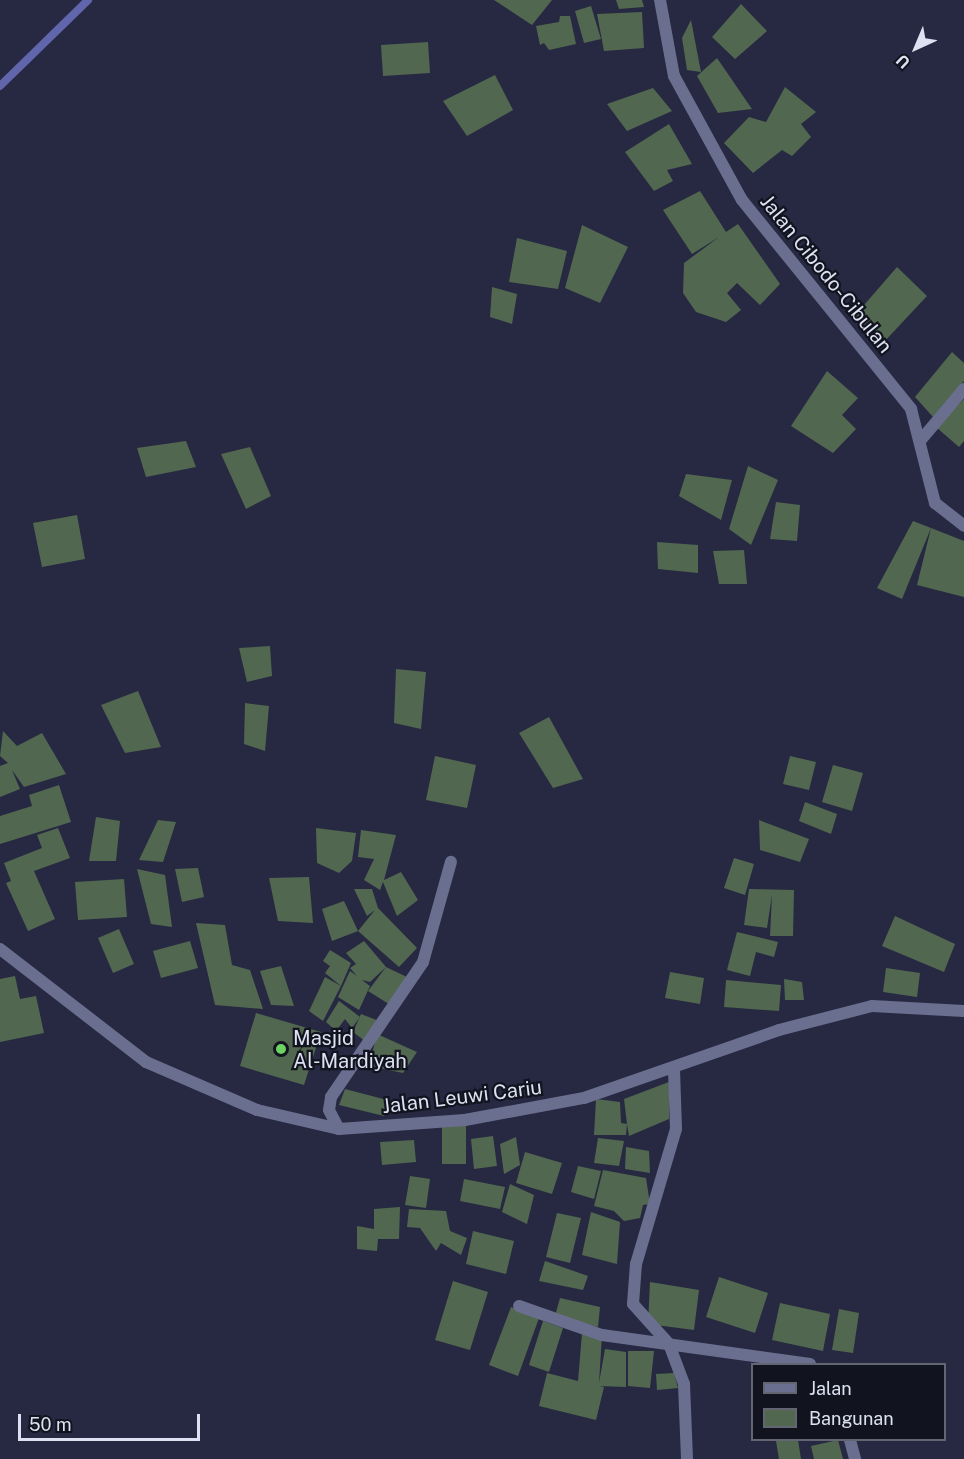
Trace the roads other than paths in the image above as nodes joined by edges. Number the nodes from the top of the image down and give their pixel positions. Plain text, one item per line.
1 (660, 0) edge
2 (964, 389) edge
3 (920, 441) junction
4 (964, 526) edge
5 (451, 862) dead end
6 (0, 948) edge
7 (964, 1011) edge
8 (674, 1069) junction
9 (339, 1129) junction
10 (519, 1306) dead end
11 (669, 1344) junction
12 (797, 1363) edge
13 (850, 1441) edge
14 (687, 1459) edge
15 (855, 1459) edge

1 - 3 street, Jalan Cibodo-Cibulan
2 - 3 street
3 - 4 street, Jalan Cibodo-Cibulan
5 - 9 street
6 - 9 street, Jalan Leuwi Cariu
7 - 8 street, Jalan Leuwi Cariu
8 - 9 street, Jalan Leuwi Cariu
8 - 11 street
10 - 11 street
11 - 12 street
11 - 14 street
13 - 15 street

